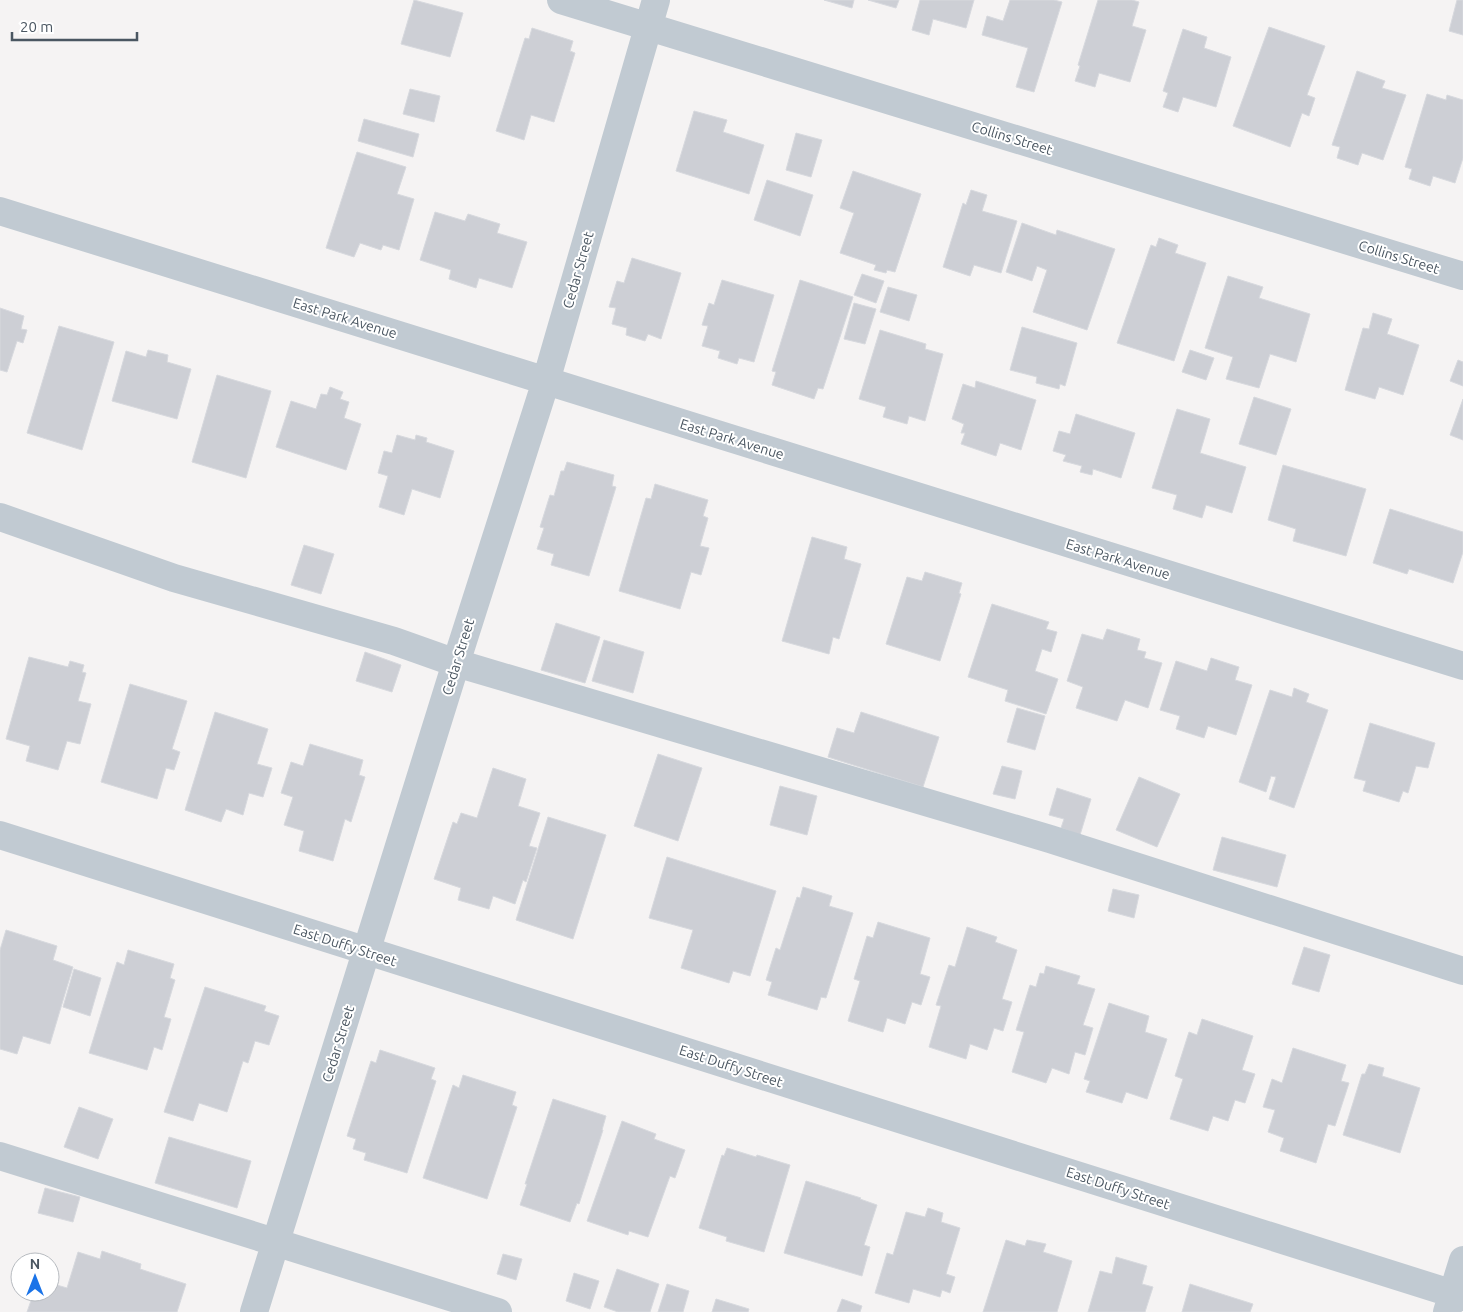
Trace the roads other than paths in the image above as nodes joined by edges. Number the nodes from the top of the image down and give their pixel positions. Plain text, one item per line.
1 (561, 0) edge
2 (656, 0) edge
3 (648, 26) junction
4 (0, 211) edge
5 (1463, 276) edge
6 (546, 381) junction
7 (0, 517) edge
8 (456, 663) junction
9 (1463, 666) edge
10 (0, 835) edge
11 (367, 951) junction
12 (1463, 971) edge
13 (0, 1156) edge
14 (276, 1243) junction
15 (1463, 1260) edge
16 (1454, 1301) edge
17 (254, 1312) edge
18 (498, 1312) edge

1 - 3 street, Collins Street
2 - 3 street, Cedar Street
3 - 5 street, Collins Street
3 - 6 street, Cedar Street
4 - 6 street, East Park Avenue
6 - 8 street, Cedar Street
6 - 9 street, East Park Avenue
7 - 8 street
8 - 11 street, Cedar Street
8 - 12 street
10 - 11 street, East Duffy Street
11 - 14 street, Cedar Street
11 - 16 street, East Duffy Street
13 - 14 street
14 - 17 street, Cedar Street
14 - 18 street
15 - 16 street

